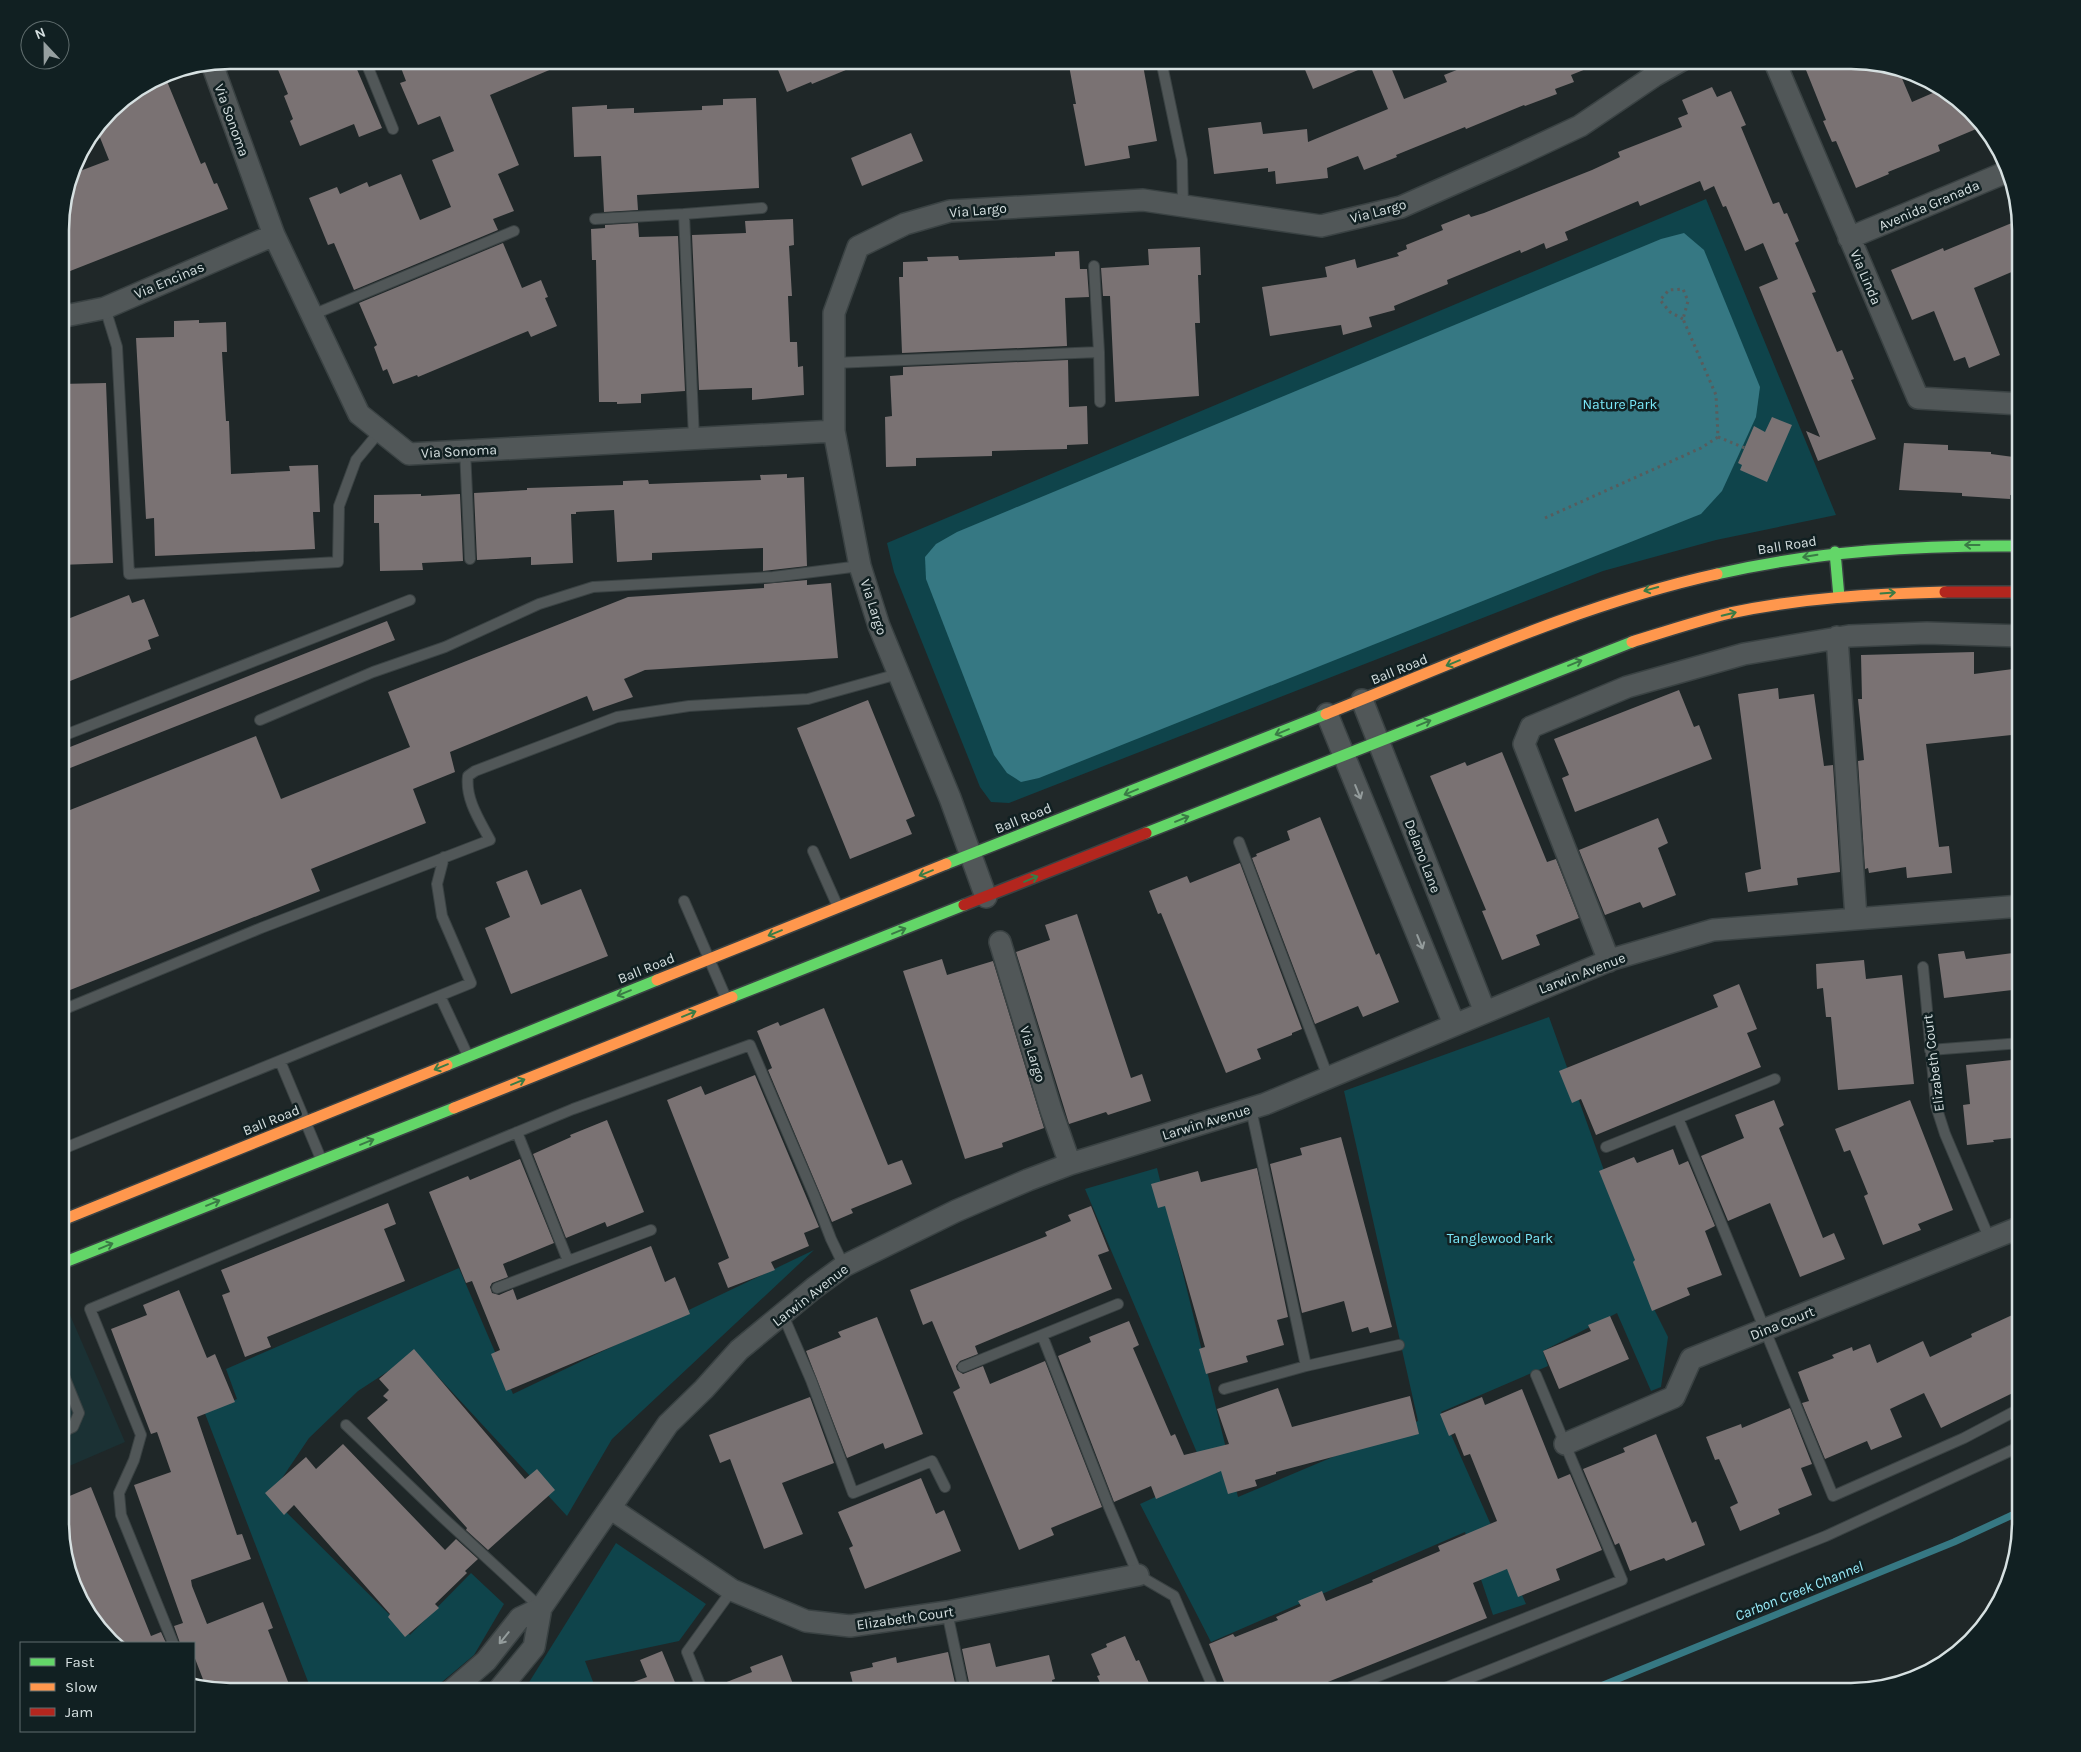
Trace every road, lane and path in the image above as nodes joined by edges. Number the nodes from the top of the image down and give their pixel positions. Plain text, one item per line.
1 (369, 69) edge
2 (1163, 69) edge
3 (1666, 69) edge
4 (1778, 69) edge
5 (214, 70) edge
6 (393, 129) dead end
7 (2003, 175) edge
8 (1183, 206) junction
9 (762, 208) dead end
10 (684, 214) junction
11 (595, 219) dead end
12 (514, 231) dead end
13 (274, 235) junction
14 (1849, 238) junction
15 (1094, 266) dead end
16 (104, 308) junction
17 (69, 315) edge
18 (312, 315) junction
19 (1683, 319) junction
20 (1099, 352) junction
21 (834, 363) junction
22 (1100, 402) dead end
23 (2012, 403) edge
24 (380, 431) junction
25 (834, 431) junction
26 (1718, 437) junction
27 (694, 438) junction
28 (1744, 448) dead end
29 (465, 450) junction
30 (1545, 518) dead end
31 (2012, 546) edge
32 (1835, 552) junction
33 (470, 559) dead end
34 (860, 566) junction
35 (2012, 592) edge
36 (1839, 597) junction
37 (410, 600) dead end
38 (2012, 636) edge
39 (1837, 637) junction
40 (898, 674) junction
41 (1362, 700) junction
42 (1327, 714) junction
43 (260, 720) dead end
44 (69, 733) edge
45 (1378, 741) junction
46 (1344, 755) junction
47 (1239, 842) dead end
48 (813, 851) dead end
49 (971, 855) junction
50 (444, 857) junction
51 (986, 897) junction
52 (684, 901) dead end
53 (839, 907) junction
54 (2012, 907) edge
55 (1856, 918) junction
56 (1000, 942) dead end
57 (709, 959) junction
58 (1609, 961) junction
59 (1922, 967) dead end
60 (440, 996) junction
61 (727, 999) junction
62 (69, 1007) edge
63 (1485, 1012) junction
64 (1454, 1024) junction
65 (2012, 1044) edge
66 (1930, 1050) junction
67 (468, 1056) junction
68 (280, 1060) junction
69 (1328, 1077) junction
70 (1775, 1079) dead end
71 (1251, 1109) junction
72 (1678, 1118) junction
73 (306, 1122) junction
74 (517, 1132) junction
75 (69, 1146) edge
76 (1606, 1148) dead end
77 (321, 1160) junction
78 (1070, 1164) junction
79 (69, 1216) edge
80 (651, 1230) dead end
81 (2012, 1231) edge
82 (1990, 1240) junction
83 (69, 1260) edge
84 (568, 1261) junction
85 (844, 1266) junction
86 (496, 1288) dead end
87 (1118, 1304) dead end
88 (783, 1314) junction
89 (1764, 1330) junction
90 (1042, 1335) junction
91 (1399, 1345) dead end
92 (1306, 1366) junction
93 (963, 1367) dead end
94 (1536, 1375) dead end
95 (69, 1388) edge
96 (1224, 1388) dead end
97 (2012, 1413) edge
98 (346, 1425) dead end
99 (69, 1429) edge
100 (1565, 1444) junction
101 (2012, 1450) edge
102 (945, 1487) dead end
103 (610, 1508) junction
104 (1138, 1575) junction
105 (732, 1590) junction
106 (540, 1608) junction
107 (947, 1612) junction
108 (173, 1642) edge
109 (460, 1683) edge
110 (504, 1683) edge
111 (699, 1683) edge
112 (962, 1683) edge
113 (1211, 1683) edge
114 (1361, 1683) edge
115 (1457, 1683) edge

1 - 6 lane
2 - 8 lane
3 - 8 street, Via Largo
4 - 14 street, Via Linda
5 - 13 street, Via Sonoma
7 - 14 street, Avenida Granada
8 - 21 street, Via Largo
9 - 10 lane
10 - 11 lane
10 - 27 lane
12 - 18 lane
13 - 16 street, Via Encinas
13 - 18 street, Via Sonoma
14 - 23 street, Via Linda
15 - 20 lane
16 - 17 street, Via Encinas
16 - 24 lane
18 - 24 street, Via Sonoma
19 - 19 path
19 - 26 path
20 - 21 lane
20 - 22 lane
21 - 25 street, Via Largo
24 - 29 street, Via Sonoma
25 - 27 street, Via Sonoma
25 - 34 street, Via Largo
26 - 28 path
26 - 30 path
27 - 29 street, Via Sonoma
29 - 33 lane
31 -> 32 main road, Ball Road
32 - 36 main road
32 -> 41 main road, Ball Road
34 - 40 street, Via Largo
34 - 43 lane
36 -> 35 main road
45 -> 36 main road
37 - 44 lane
38 - 39 street
39 - 55 street
39 - 58 street
40 - 49 street, Via Largo
40 - 50 lane
41 - 42 main road, Ball Road
41 - 45 street, Delano Lane
42 - 46 street
42 -> 49 main road, Ball Road
45 - 46 main road
45 - 63 street, Delano Lane
51 -> 46 main road
46 -> 64 street
47 - 69 lane
48 - 53 lane
49 - 51 street, Via Largo
49 -> 53 main road, Ball Road
50 - 60 lane
50 - 62 lane
61 -> 51 main road
52 - 57 lane
53 -> 57 main road, Ball Road
54 - 55 street, Larwin Avenue
55 - 58 street, Larwin Avenue
56 - 78 street, Via Largo
57 - 61 lane
57 -> 67 main road, Ball Road
58 - 63 street, Larwin Avenue
59 - 66 lane, Elizabeth Court
60 - 67 lane
60 - 68 lane
77 -> 61 main road
63 - 64 street, Larwin Avenue
64 - 69 street, Larwin Avenue
65 - 66 lane
66 - 82 lane, Elizabeth Court
67 -> 73 main road, Ball Road
68 - 73 lane
68 - 75 lane
69 - 71 street, Larwin Avenue
70 - 72 lane
71 - 78 street, Larwin Avenue
71 - 92 lane
72 - 76 lane
72 - 89 lane
73 - 77 lane
73 - 79 main road, Ball Road
74 - 84 lane
74 - 85 lane
74 - 108 lane
83 -> 77 main road
78 - 85 street, Larwin Avenue
80 - 84 lane
81 - 82 street, Dina Court
82 - 89 street, Dina Court
84 - 86 lane
85 - 88 street, Larwin Avenue
87 - 90 lane
88 - 102 lane
88 - 103 street, Larwin Avenue
89 - 97 lane
89 - 100 street, Dina Court
90 - 93 lane
90 - 104 lane
91 - 92 lane
92 - 96 lane
94 - 100 lane
95 - 99 lane
98 - 106 lane
100 - 114 lane
101 - 115 lane
103 - 105 street, Elizabeth Court
103 - 106 street, Larwin Avenue
104 - 107 street, Elizabeth Court
104 - 113 lane
105 - 107 street, Elizabeth Court
105 - 111 lane
106 -> 109 street, Larwin Avenue
106 - 110 street, Larwin Avenue
107 - 112 lane

